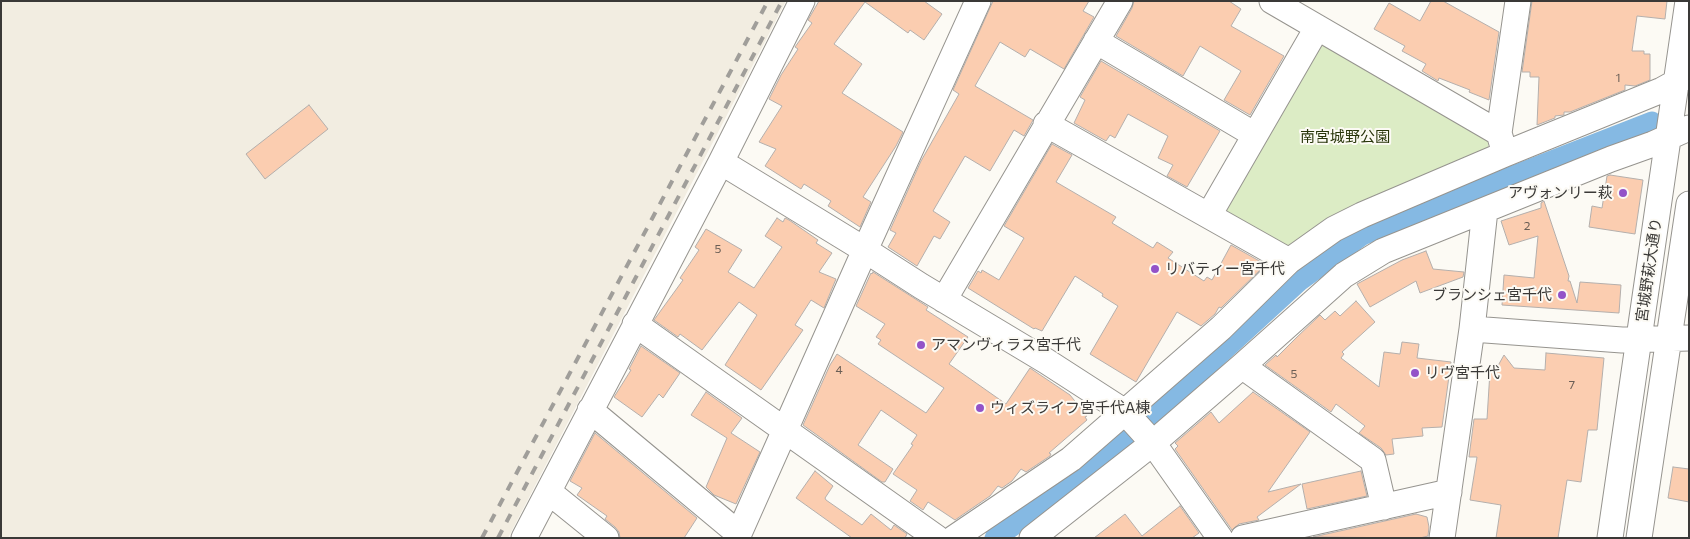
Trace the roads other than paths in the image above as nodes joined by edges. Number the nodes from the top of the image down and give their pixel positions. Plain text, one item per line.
1 (802, 1) edge
2 (978, 1) edge
3 (1120, 1) edge
4 (1272, 1) edge
5 (1518, 1) edge
6 (1688, 1) edge
7 (1317, 28) junction
8 (1096, 41) junction
9 (1682, 78) edge
10 (1046, 124) junction
11 (1678, 133) edge
12 (1255, 135) junction
13 (1502, 143) junction
14 (721, 162) junction
15 (1689, 204) edge
16 (1485, 210) junction
17 (1209, 215) junction
18 (865, 250) junction
19 (1289, 260) junction
20 (944, 300) junction
21 (635, 324) junction
22 (1472, 329) junction
23 (1679, 338) edge
24 (1639, 339) junction
25 (1242, 366) junction
26 (590, 410) junction
27 (1139, 428) junction
28 (784, 430) junction
29 (549, 492) junction
30 (1449, 492) junction
31 (1384, 507) junction
32 (738, 536) edge
33 (524, 538) edge
34 (606, 538) edge
35 (937, 538) edge
36 (954, 538) edge
37 (1032, 538) edge
38 (1220, 538) edge
39 (1243, 538) edge
40 (1442, 538) edge
41 (1610, 538) edge
42 (1639, 538) edge

1 - 14 street
2 - 18 street
3 - 8 street
4 - 7 street
5 - 13 street
6 - 9 street, 宮城野萩大通り
7 - 12 street
7 - 13 street
8 - 10 street
8 - 12 street
9 - 11 street, 宮城野萩大通り
9 - 13 street
10 - 17 street
10 - 20 street
11 - 16 street
11 - 24 street, 宮城野萩大通り
12 - 17 street
13 - 19 street
14 - 18 street
14 - 21 street
15 - 23 street, 宮城野萩大通り
16 - 22 street
16 - 25 street
17 - 19 street
18 - 20 street
18 - 28 street
19 - 27 street
20 - 27 street
21 - 26 street
21 - 28 street
22 - 24 street
22 - 30 street
23 - 24 street
23 - 42 street, 宮城野萩大通り
24 - 41 street, 宮城野萩大通り
25 - 27 street
25 - 31 street
26 - 29 street
26 - 32 street
27 - 36 street
27 - 37 street
27 - 38 street
28 - 32 street
28 - 35 street
29 - 33 street
29 - 34 street
30 - 31 street
30 - 40 street
31 - 39 street

